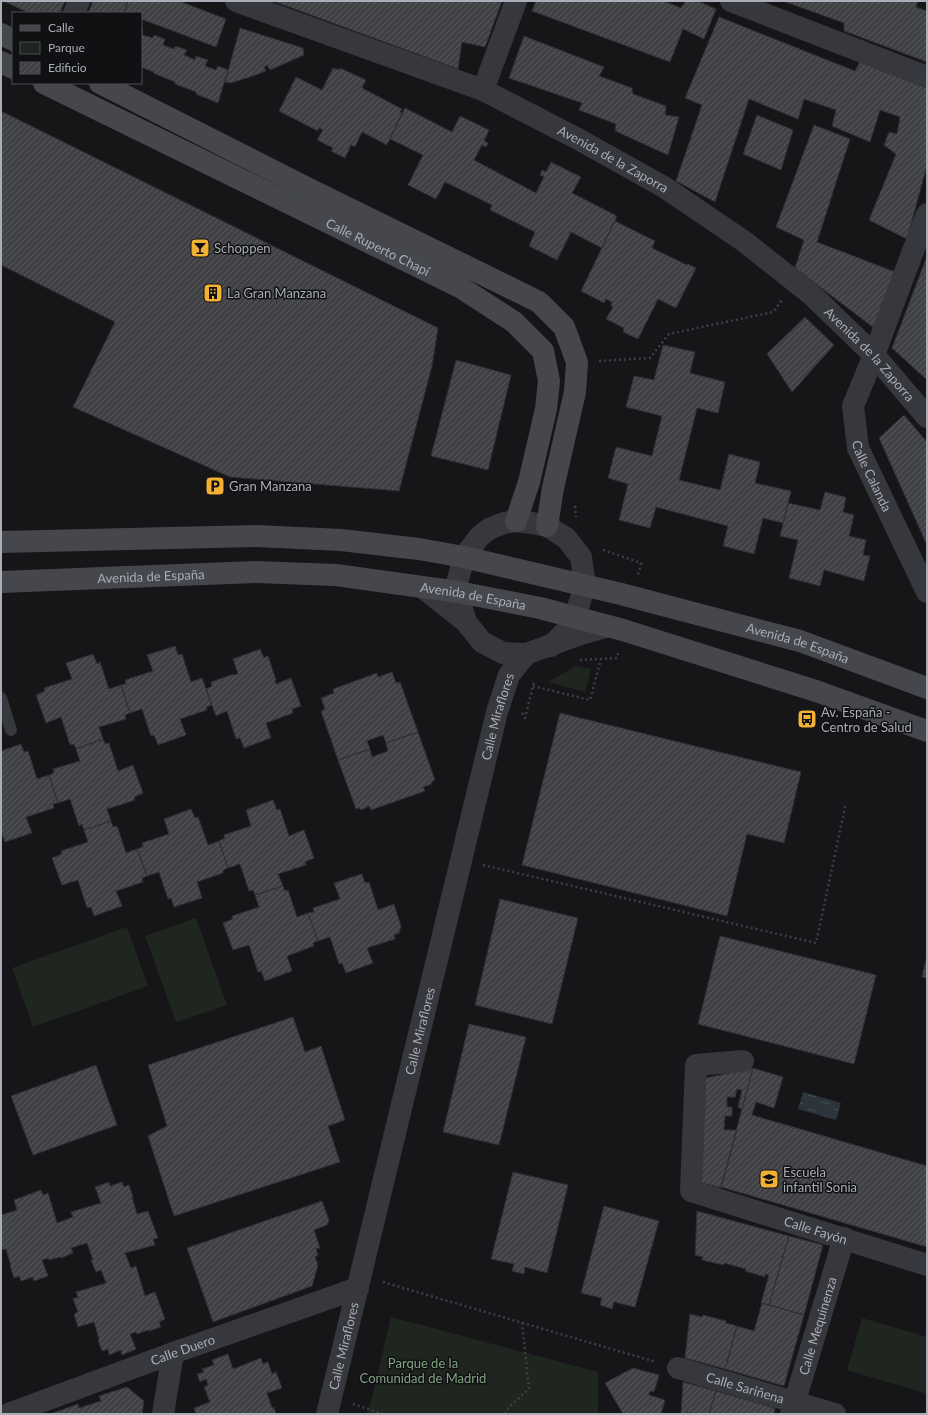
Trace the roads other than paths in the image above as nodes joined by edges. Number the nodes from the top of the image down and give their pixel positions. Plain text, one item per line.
1 (79, 1) edge
2 (236, 1) edge
3 (516, 1) edge
4 (731, 1) edge
5 (74, 12) edge
6 (1, 34) edge
7 (12, 40) edge
8 (1, 62) edge
9 (12, 68) edge
10 (927, 77) edge
11 (47, 84) edge
12 (102, 84) edge
13 (483, 90) junction
14 (927, 214) edge
15 (874, 355) junction
16 (927, 417) edge
17 (516, 522) junction
18 (547, 526) junction
19 (480, 537) junction
20 (2, 541) edge
21 (419, 549) junction
22 (464, 557) junction
23 (581, 557) junction
24 (1, 582) edge
25 (585, 585) junction
26 (422, 587) junction
27 (458, 592) junction
28 (927, 592) edge
29 (621, 594) junction
30 (575, 618) junction
31 (466, 622) junction
32 (616, 628) junction
33 (482, 642) junction
34 (551, 646) junction
35 (526, 654) junction
36 (927, 688) edge
37 (1, 698) edge
38 (500, 702) junction
39 (11, 730) dead end
40 (927, 731) edge
41 (743, 1061) dead end
42 (844, 1238) junction
43 (927, 1265) edge
44 (360, 1282) junction
45 (173, 1353) junction
46 (678, 1368) road end
47 (329, 1406) edge
48 (792, 1408) edge
49 (8, 1414) edge
50 (163, 1414) edge
51 (835, 1414) edge

1 - 5 street
2 - 13 street, Avenida de la Zaporra
3 - 13 street
4 - 10 street
6 - 7 main road
8 - 9 main road
11 - 17 main road, Calle Ruperto Chapí
12 - 18 main road, Calle Ruperto Chapí
13 - 15 street, Avenida de la Zaporra
14 - 15 street, Calle Calanda
15 - 16 street, Avenida de la Zaporra
15 - 28 street, Calle Calanda
17 - 18 street
17 - 19 street
18 - 23 street
19 - 21 street
19 - 22 street
20 - 21 main road, Avenida de España
21 - 22 main road, Avenida de España
22 - 25 main road, Avenida de España
22 - 27 street
23 - 25 street
23 - 29 street
24 - 26 main road, Avenida de España
25 - 29 main road, Avenida de España
25 - 30 street
26 - 27 main road, Avenida de España
26 - 31 street
27 - 30 main road, Avenida de España
27 - 31 street
29 - 36 main road, Avenida de España
30 - 32 main road, Avenida de España
30 - 34 street
31 - 33 street
32 - 34 street
32 - 40 main road, Avenida de España
33 - 35 street
33 - 38 street
34 - 35 street
35 - 38 street, Calle Miraflores
37 - 39 lane
38 - 44 street, Calle Miraflores
41 - 42 street, Calle Fayón
42 - 43 street, Calle Fayón
42 - 48 street, Calle Mequinenza
44 - 45 street, Calle Duero
44 - 47 street, Calle Miraflores
45 - 49 street, Calle Duero
45 - 50 street
46 - 48 street, Calle Sariñena
48 - 51 street, Calle Sariñena

